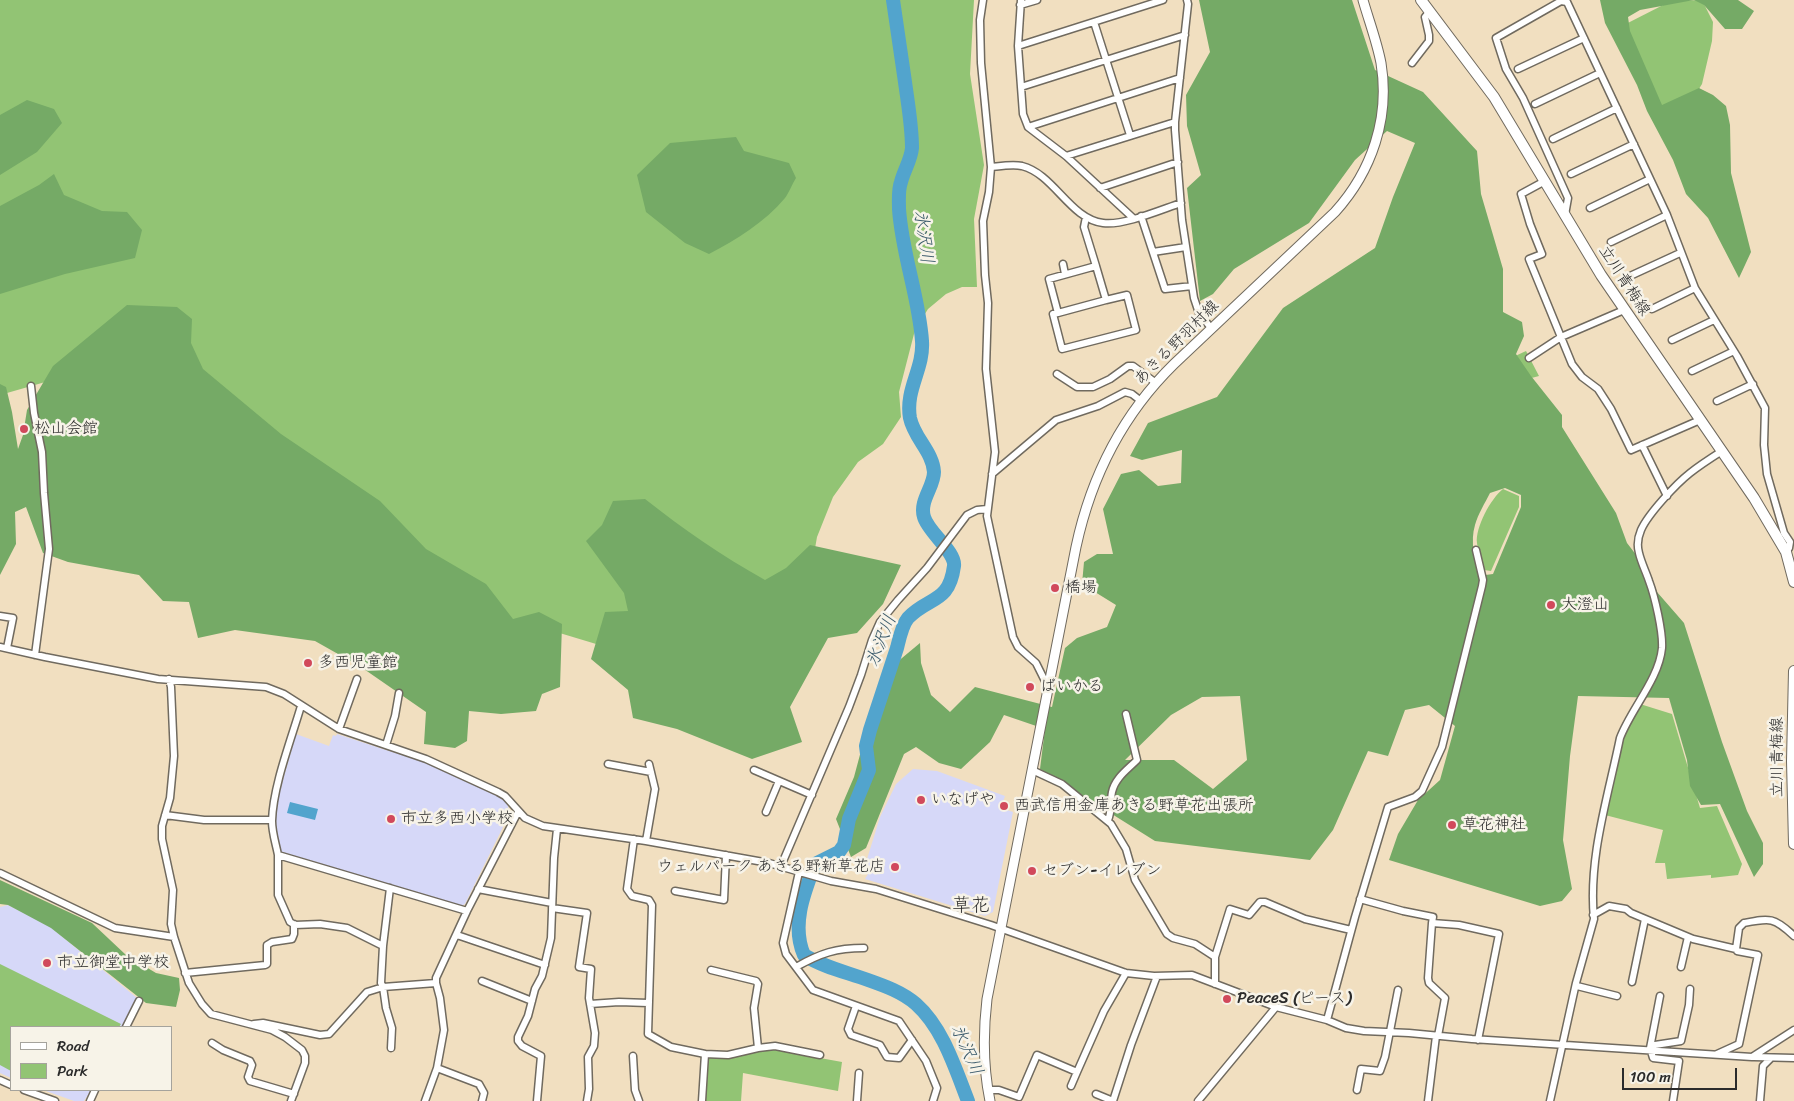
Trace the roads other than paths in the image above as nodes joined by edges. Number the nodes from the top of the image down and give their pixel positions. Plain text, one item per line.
1 (983, 0) edge
2 (1037, 0) edge
3 (1162, 0) edge
4 (1187, 0) edge
5 (1364, 0) edge
6 (1421, 0) edge
7 (1020, 3) edge
8 (1430, 12) junction
9 (1094, 22) junction
10 (1185, 35) junction
11 (1584, 38) junction
12 (1018, 46) junction
13 (1106, 60) junction
14 (1412, 63) dead end
15 (1518, 69) dead end
16 (1600, 73) junction
17 (1180, 78) junction
18 (1021, 87) junction
19 (1118, 98) junction
20 (1535, 104) dead end
21 (1617, 108) junction
22 (1175, 122) junction
23 (1028, 126) junction
24 (1130, 135) junction
25 (1554, 139) dead end
26 (1634, 144) junction
27 (1066, 156) junction
28 (1178, 162) junction
29 (991, 167) junction
30 (1571, 174) dead end
31 (1650, 180) junction
32 (1545, 181) junction
33 (1100, 188) junction
34 (1181, 203) junction
35 (1590, 208) dead end
36 (1565, 215) junction
37 (1667, 215) junction
38 (1141, 216) junction
39 (1086, 217) junction
40 (1133, 218) junction
41 (1611, 242) dead end
42 (1186, 247) junction
43 (1153, 252) junction
44 (1680, 253) junction
45 (1063, 264) dead end
46 (1096, 266) junction
47 (1066, 274) junction
48 (1630, 276) dead end
49 (1192, 286) junction
50 (1695, 288) junction
51 (1106, 300) junction
52 (1652, 309) dead end
53 (1624, 310) junction
54 (1058, 313) junction
55 (1714, 320) junction
56 (1211, 328) junction
57 (1561, 337) junction
58 (1672, 340) dead end
59 (1734, 351) junction
60 (1529, 358) dead end
61 (1692, 371) dead end
62 (1056, 374) dead end
63 (1156, 383) junction
64 (1753, 384) junction
65 (32, 386) dead end
66 (1141, 401) junction
67 (1717, 401) dead end
68 (1700, 420) junction
69 (1642, 445) junction
70 (1722, 451) junction
71 (992, 474) junction
72 (1667, 496) junction
73 (987, 509) junction
74 (1476, 550) dead end
75 (1786, 552) junction
76 (1794, 582) edge
77 (0, 616) edge
78 (4, 647) edge
79 (34, 655) junction
80 (1794, 671) edge
81 (169, 679) junction
82 (356, 679) dead end
83 (1048, 687) junction
84 (399, 693) dead end
85 (302, 706) junction
86 (1126, 714) dead end
87 (338, 729) junction
88 (386, 745) junction
89 (608, 764) dead end
90 (649, 764) dead end
91 (754, 770) dead end
92 (1032, 770) junction
93 (651, 772) junction
94 (779, 781) junction
95 (812, 795) junction
96 (518, 812) junction
97 (766, 812) dead end
98 (165, 815) junction
99 (272, 820) junction
100 (1108, 820) junction
101 (557, 828) junction
102 (634, 839) junction
103 (646, 841) junction
104 (1794, 844) edge
105 (278, 855) junction
106 (726, 855) junction
107 (781, 866) junction
108 (802, 872) junction
109 (0, 873) edge
110 (390, 888) junction
111 (478, 889) junction
112 (675, 891) dead end
113 (1360, 899) junction
114 (552, 905) junction
115 (467, 911) junction
116 (1593, 915) junction
117 (1645, 919) junction
118 (1432, 923) junction
119 (294, 924) junction
120 (1000, 928) junction
121 (1351, 930) junction
122 (457, 935) junction
123 (1688, 936) junction
124 (1794, 936) edge
125 (174, 937) junction
126 (382, 946) junction
127 (864, 948) dead end
128 (1736, 949) junction
129 (1215, 957) junction
130 (545, 965) junction
131 (796, 967) junction
132 (1681, 967) dead end
133 (711, 970) dead end
134 (185, 973) junction
135 (1126, 973) junction
136 (1158, 976) junction
137 (482, 981) dead end
138 (1632, 982) dead end
139 (436, 983) junction
140 (1216, 984) junction
141 (1577, 986) junction
142 (383, 987) junction
143 (1690, 989) dead end
144 (1398, 990) dead end
145 (1617, 996) dead end
146 (1660, 996) dead end
147 (139, 1001) dead end
148 (532, 1001) junction
149 (648, 1003) junction
150 (590, 1004) junction
151 (856, 1006) junction
152 (1276, 1007) junction
153 (1327, 1020) junction
154 (250, 1025) junction
155 (126, 1026) edge
156 (1794, 1030) edge
157 (1390, 1033) junction
158 (1437, 1036) junction
159 (912, 1040) junction
160 (1478, 1040) junction
161 (212, 1042) dead end
162 (1562, 1046) junction
163 (391, 1048) dead end
164 (758, 1048) junction
165 (1651, 1051) junction
166 (705, 1054) junction
167 (820, 1055) dead end
168 (1715, 1055) junction
169 (633, 1056) dead end
170 (1752, 1057) junction
171 (1771, 1058) junction
172 (1794, 1058) edge
173 (437, 1068) junction
174 (1077, 1072) junction
175 (859, 1073) dead end
176 (1071, 1086) dead end
177 (988, 1090) junction
178 (1357, 1090) dead end
179 (27, 1091) edge
180 (1096, 1094) dead end
181 (292, 1098) edge
182 (1202, 1100) edge
183 (55, 1101) edge
184 (426, 1101) edge
185 (482, 1101) edge
186 (537, 1101) edge
187 (587, 1101) edge
188 (639, 1101) edge
189 (702, 1101) edge
190 (858, 1101) edge
191 (933, 1101) edge
192 (990, 1101) edge
193 (1428, 1101) edge
194 (1550, 1101) edge
195 (1673, 1101) edge
196 (1760, 1101) edge

1 - 29 street
2 - 7 street
3 - 9 street
4 - 10 street
5 - 56 main road, あきる野羽村線
6 - 8 main road, 立川青梅線
7 - 12 street
8 - 14 street
8 - 32 main road, 立川青梅線
9 - 12 street
9 - 13 street
10 - 13 street
10 - 17 street
11 - 15 street
11 - 16 street
11 - 36 street
12 - 18 street
13 - 18 street
13 - 19 street
16 - 20 street
16 - 21 street
17 - 19 street
17 - 22 street
18 - 23 street
19 - 23 street
19 - 24 street
21 - 25 street
21 - 26 street
22 - 24 street
22 - 28 street
23 - 27 street
24 - 27 street
26 - 30 street
26 - 31 street
27 - 33 street
28 - 33 street
28 - 34 street
29 - 39 street
29 - 71 street
31 - 35 street
31 - 37 street
32 - 36 main road, 立川青梅線
32 - 57 street
33 - 40 street
34 - 38 street
34 - 42 street
36 - 53 main road, 立川青梅線
37 - 41 street
37 - 44 street
38 - 40 street
38 - 43 street
39 - 40 street
39 - 46 street
42 - 43 street
42 - 49 street
43 - 49 street
44 - 48 street
44 - 50 street
45 - 47 street
46 - 47 street
46 - 51 street
47 - 54 street
49 - 56 street
50 - 52 street
50 - 55 street
51 - 54 street
51 - 54 street
53 - 57 street
53 - 68 main road, 立川青梅線
55 - 58 street
55 - 59 street
56 - 63 main road, あきる野羽村線
57 - 60 street
57 - 69 street
59 - 61 street
59 - 64 street
62 - 63 street
63 - 66 main road, あきる野羽村線
64 - 67 street
64 - 75 street
65 - 79 street
66 - 71 street
66 - 83 main road, あきる野羽村線
68 - 69 street
68 - 70 main road, 立川青梅線
69 - 72 street
70 - 72 street
70 - 75 main road, 立川青梅線
71 - 73 street
72 - 116 street
73 - 83 street
73 - 95 street
74 - 113 street
75 - 76 main road, 立川青梅線
77 - 78 street
78 - 79 street
79 - 81 street
80 - 104 main road, 立川青梅線
81 - 85 street
81 - 98 street
82 - 87 street
83 - 92 main road, あきる野羽村線
84 - 88 street
85 - 87 street
85 - 99 street
86 - 100 street
87 - 88 street
88 - 96 street
89 - 93 street
90 - 93 street
91 - 94 street
92 - 100 street
92 - 120 main road, あきる野羽村線
93 - 103 street
94 - 95 street
94 - 97 street
95 - 107 street
96 - 101 street
96 - 111 street
98 - 99 street
98 - 125 street
99 - 105 street
100 - 129 street
101 - 102 street
101 - 114 street
102 - 103 street
102 - 149 street
103 - 106 street
105 - 110 street
105 - 119 street
106 - 107 street
106 - 112 street
107 - 108 street
108 - 120 street
108 - 131 street
109 - 125 street
110 - 115 street
110 - 126 street
111 - 114 street
111 - 115 street
113 - 118 street
113 - 121 street
114 - 130 street
114 - 150 street
115 - 122 street
116 - 117 street
116 - 141 street
117 - 123 street
117 - 138 street
118 - 158 street
118 - 160 street
119 - 126 street
119 - 134 street
120 - 135 street
120 - 177 main road, あきる野羽村線
121 - 129 street
121 - 153 street
122 - 130 street
122 - 139 street
123 - 128 street
123 - 132 street
124 - 128 street
125 - 134 street
126 - 142 street
127 - 131 street
128 - 168 street
129 - 140 street
130 - 148 street
131 - 151 street
133 - 164 street
134 - 154 street
135 - 136 street
135 - 174 street
136 - 140 street
136 - 180 street
137 - 148 street
139 - 142 street
139 - 173 street
140 - 152 street
141 - 145 street
141 - 162 street
142 - 154 street
142 - 163 street
143 - 165 street
144 - 157 street
146 - 165 street
147 - 155 street
148 - 186 street
149 - 150 street
149 - 166 street
150 - 187 street
151 - 159 street
151 - 159 street
152 - 153 street
152 - 182 street
153 - 157 street
154 - 181 street
156 - 170 street
157 - 158 street
157 - 178 street
158 - 160 street
158 - 193 street
159 - 191 street
160 - 162 street
161 - 181 street
162 - 165 street
162 - 194 street
164 - 166 street
164 - 167 street
165 - 168 street
165 - 195 street
166 - 189 street
168 - 170 street
169 - 188 street
170 - 171 street
171 - 172 street
171 - 196 street
173 - 184 street
173 - 185 street
174 - 176 street
174 - 177 street
175 - 190 street
177 - 192 main road, あきる野羽村線
179 - 183 street

